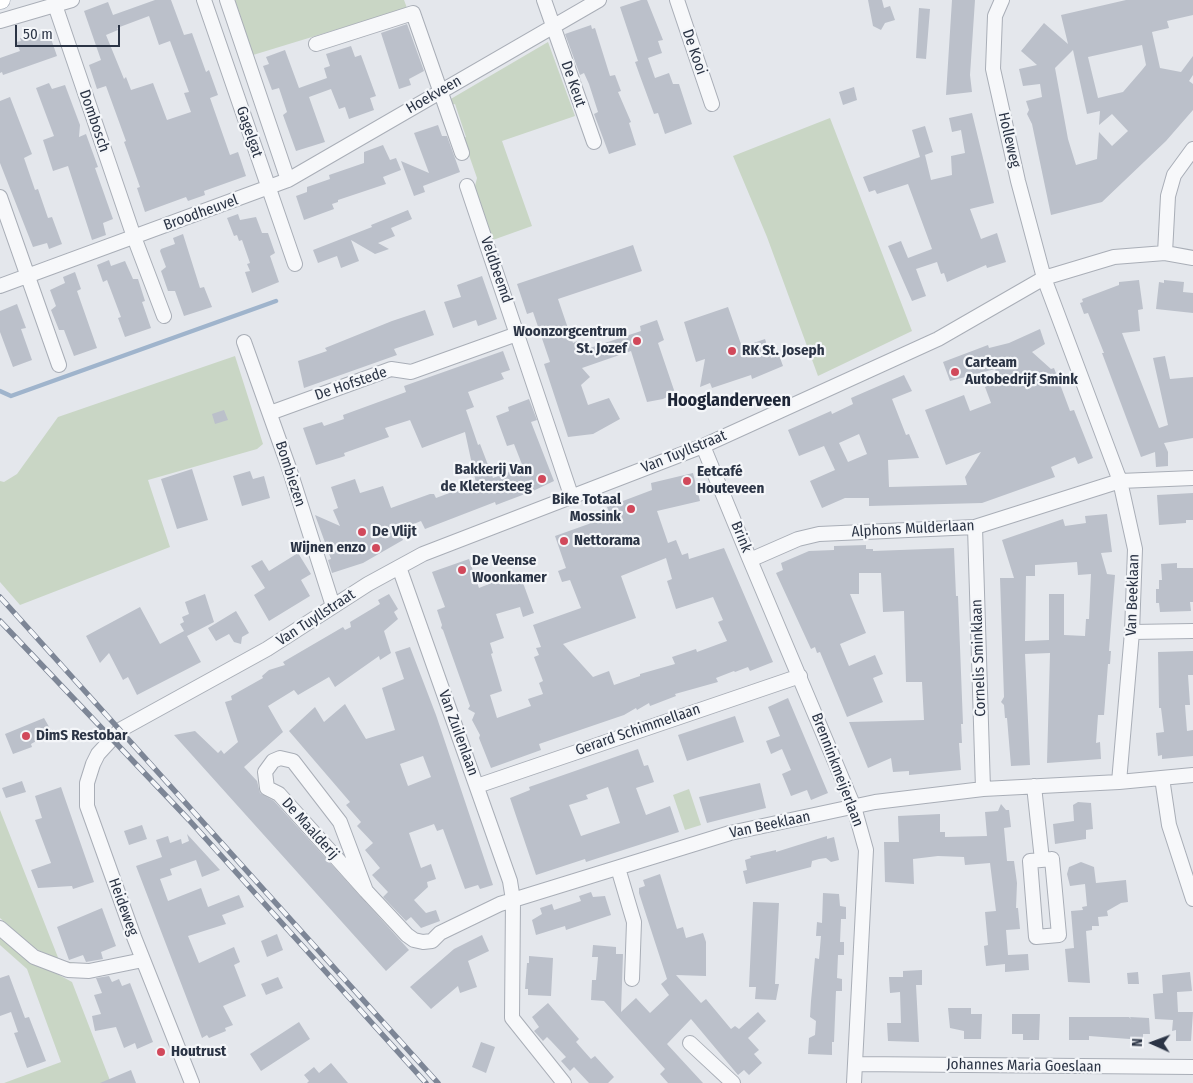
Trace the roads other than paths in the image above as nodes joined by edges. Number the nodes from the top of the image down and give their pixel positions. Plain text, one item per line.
1 (72, 0) edge
2 (204, 0) edge
3 (227, 0) edge
4 (544, 0) edge
5 (599, 0) edge
6 (676, 0) edge
7 (1002, 0) edge
8 (55, 5) junction
9 (0, 21) edge
10 (553, 26) junction
11 (316, 44) dead end
12 (441, 91) junction
13 (712, 104) dead end
14 (594, 142) dead end
15 (1193, 149) edge
16 (462, 153) dead end
17 (288, 180) junction
18 (467, 186) dead end
19 (269, 188) junction
20 (0, 197) edge
21 (134, 237) junction
22 (1165, 254) junction
23 (1193, 258) edge
24 (295, 264) dead end
25 (28, 276) junction
26 (1044, 278) junction
27 (0, 286) edge
28 (164, 316) dead end
29 (518, 334) junction
30 (244, 342) dead end
31 (59, 365) dead end
32 (270, 413) junction
33 (703, 446) junction
34 (1193, 478) edge
35 (1120, 481) junction
36 (572, 498) junction
37 (975, 527) junction
38 (819, 534) joint
39 (750, 560) junction
40 (399, 567) junction
41 (334, 606) junction
42 (1193, 631) edge
43 (1132, 632) junction
44 (800, 676) junction
45 (116, 734) joint
46 (1193, 775) edge
47 (1162, 778) junction
48 (1119, 782) junction
49 (477, 786) junction
50 (1034, 786) junction
51 (983, 789) junction
52 (854, 807) junction
53 (1042, 860) junction
54 (618, 868) junction
55 (366, 891) junction
56 (1193, 899) edge
57 (513, 900) junction
58 (0, 928) edge
59 (143, 960) junction
60 (632, 979) dead end
61 (690, 1043) dead end
62 (856, 1064) junction
63 (1193, 1067) edge
64 (192, 1083) edge
65 (564, 1083) edge
66 (733, 1083) edge
67 (854, 1083) edge

1 - 8 street
2 - 19 street, Gagelgat
3 - 17 street, Gagelgat
4 - 10 street, De Keut
5 - 10 street, Hoekveen
6 - 13 street, De Kooi
7 - 26 street, Holleweg
8 - 9 street
8 - 21 street, Dombosch
10 - 12 street, Hoekveen
10 - 14 street, De Keut
11 - 12 street
12 - 16 street
12 - 17 street, Hoekveen
15 - 22 street
17 - 19 street, Hoekveen
18 - 29 street, Veldbeemd
19 - 21 street, Broodheuvel
19 - 24 street, Gagelgat
20 - 25 street
21 - 25 street, Broodheuvel
21 - 28 street
22 - 23 street, Van Tuyllstraat
22 - 26 street, Van Tuyllstraat
25 - 27 street, Broodheuvel
25 - 31 street
26 - 33 street, Van Tuyllstraat
26 - 35 street, Van Beeklaan
29 - 32 street, De Hofstede
29 - 36 street, Veldbeemd
30 - 32 street, Bombiezen
32 - 41 street, Bombiezen
33 - 36 street, Van Tuyllstraat
33 - 39 street, Brink
34 - 35 street, Alphons Mulderlaan
35 - 37 street, Alphons Mulderlaan
35 - 43 street, Van Beeklaan
36 - 40 street, Van Tuyllstraat
37 - 38 street, Alphons Mulderlaan
37 - 51 street, Cornelis Sminklaan
38 - 39 street, Brink
39 - 44 street, Brenninkmeijerlaan
40 - 41 street, Van Tuyllstraat
40 - 49 street, Van Zuilenlaan
41 - 45 street, Van Tuyllstraat
42 - 43 street
43 - 48 street, Van Beeklaan
44 - 49 street, Gerard Schimmellaan
44 - 52 street, Brenninkmeijerlaan
45 - 59 street, Heideweg
46 - 47 street
47 - 48 street
47 - 56 street
48 - 50 street, Van Beeklaan
49 - 57 street, Van Zuilenlaan
50 - 51 street, Van Beeklaan
50 - 53 street
51 - 52 street, Van Beeklaan
52 - 54 street, Van Beeklaan
52 - 62 street, Brenninkmeijerlaan
53 - 53 street
54 - 57 street, Van Beeklaan
54 - 60 street
55 - 55 street, De Maalderij
55 - 57 street, De Maalderij
57 - 65 street, Van Zuilenlaan
58 - 59 street
59 - 64 street, Heideweg
61 - 66 street
62 - 63 street, Johannes Maria Goeslaan
62 - 67 street, Brenninkmeijerlaan

